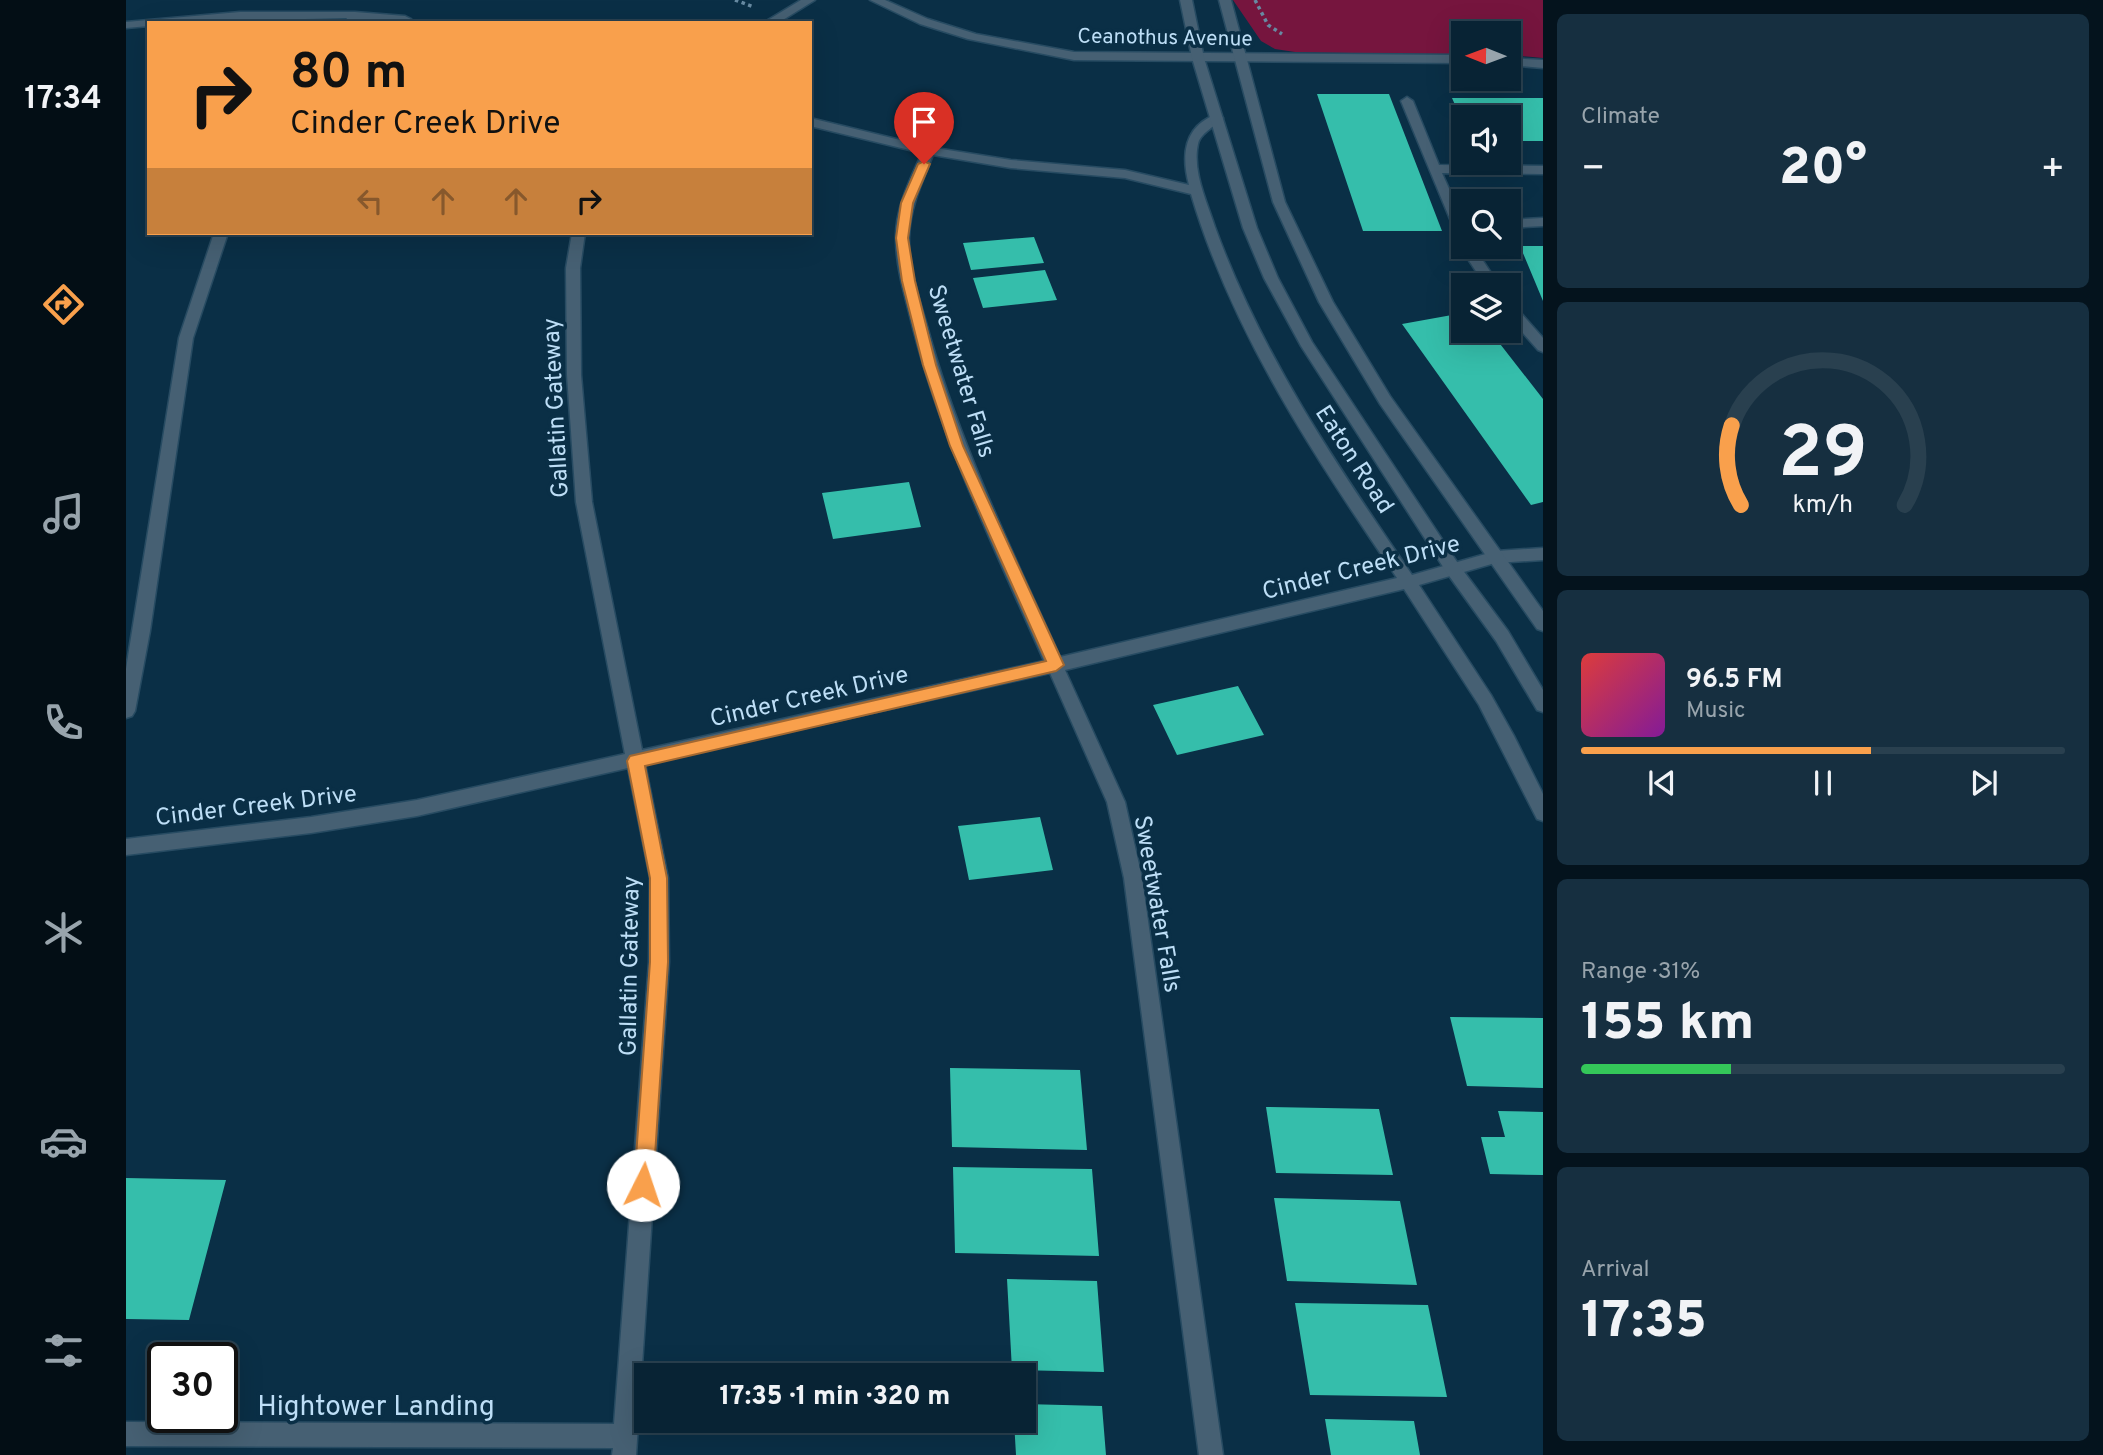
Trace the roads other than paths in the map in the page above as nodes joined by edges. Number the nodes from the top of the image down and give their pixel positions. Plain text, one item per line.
1 (809, 0) edge
2 (876, 0) edge
3 (1186, 0) edge
4 (1225, 0) edge
5 (353, 19) edge
6 (405, 19) dead end
7 (154, 21) edge
8 (772, 21) edge
9 (147, 22) edge
10 (126, 25) edge
11 (1198, 58) junction
12 (1240, 58) junction
13 (1451, 59) edge
14 (1521, 62) edge
15 (1543, 64) edge
16 (1406, 101) dead end
17 (1217, 118) junction
18 (812, 122) edge
19 (929, 151) junction
20 (1434, 169) junction
21 (1543, 170) edge
22 (1197, 191) junction
23 (1451, 207) edge
24 (1543, 222) edge
25 (1521, 223) edge
26 (220, 235) edge
27 (578, 235) edge
28 (1521, 322) edge
29 (1543, 347) edge
30 (1543, 554) edge
31 (1496, 557) junction
32 (1453, 569) junction
33 (1408, 582) junction
34 (1543, 624) edge
35 (1056, 665) junction
36 (1543, 705) edge
37 (126, 711) edge
38 (635, 761) junction
39 (1543, 813) edge
40 (126, 847) edge
41 (126, 1434) edge
42 (625, 1446) edge
43 (1211, 1455) edge

1 - 8 street
2 - 11 street, Ceanothus Avenue
3 - 11 street, Eaton Road
4 - 12 street
5 - 6 street
5 - 7 street
9 - 10 street
11 - 12 street, Ceanothus Avenue
11 - 17 street, Eaton Road
12 - 13 street, Ceanothus Avenue
12 - 31 street
14 - 15 street
16 - 20 street
17 - 22 street, Eaton Road
17 - 32 street, Eaton Road
18 - 19 street
19 - 22 street
19 - 35 street, Sweetwater Falls
20 - 21 street
20 - 23 street
22 - 33 street, Eaton Road
24 - 25 street
26 - 37 street
27 - 38 street, Gallatin Gateway
28 - 29 street
30 - 31 street, Cinder Creek Drive
31 - 32 street, Cinder Creek Drive
31 - 34 street
32 - 33 street, Cinder Creek Drive
32 - 36 street, Eaton Road
33 - 35 street, Cinder Creek Drive
33 - 39 street, Eaton Road
35 - 38 street, Cinder Creek Drive
35 - 43 street, Sweetwater Falls
38 - 40 street, Cinder Creek Drive
38 - 42 street, Gallatin Gateway
41 - 42 street, Hightower Landing

